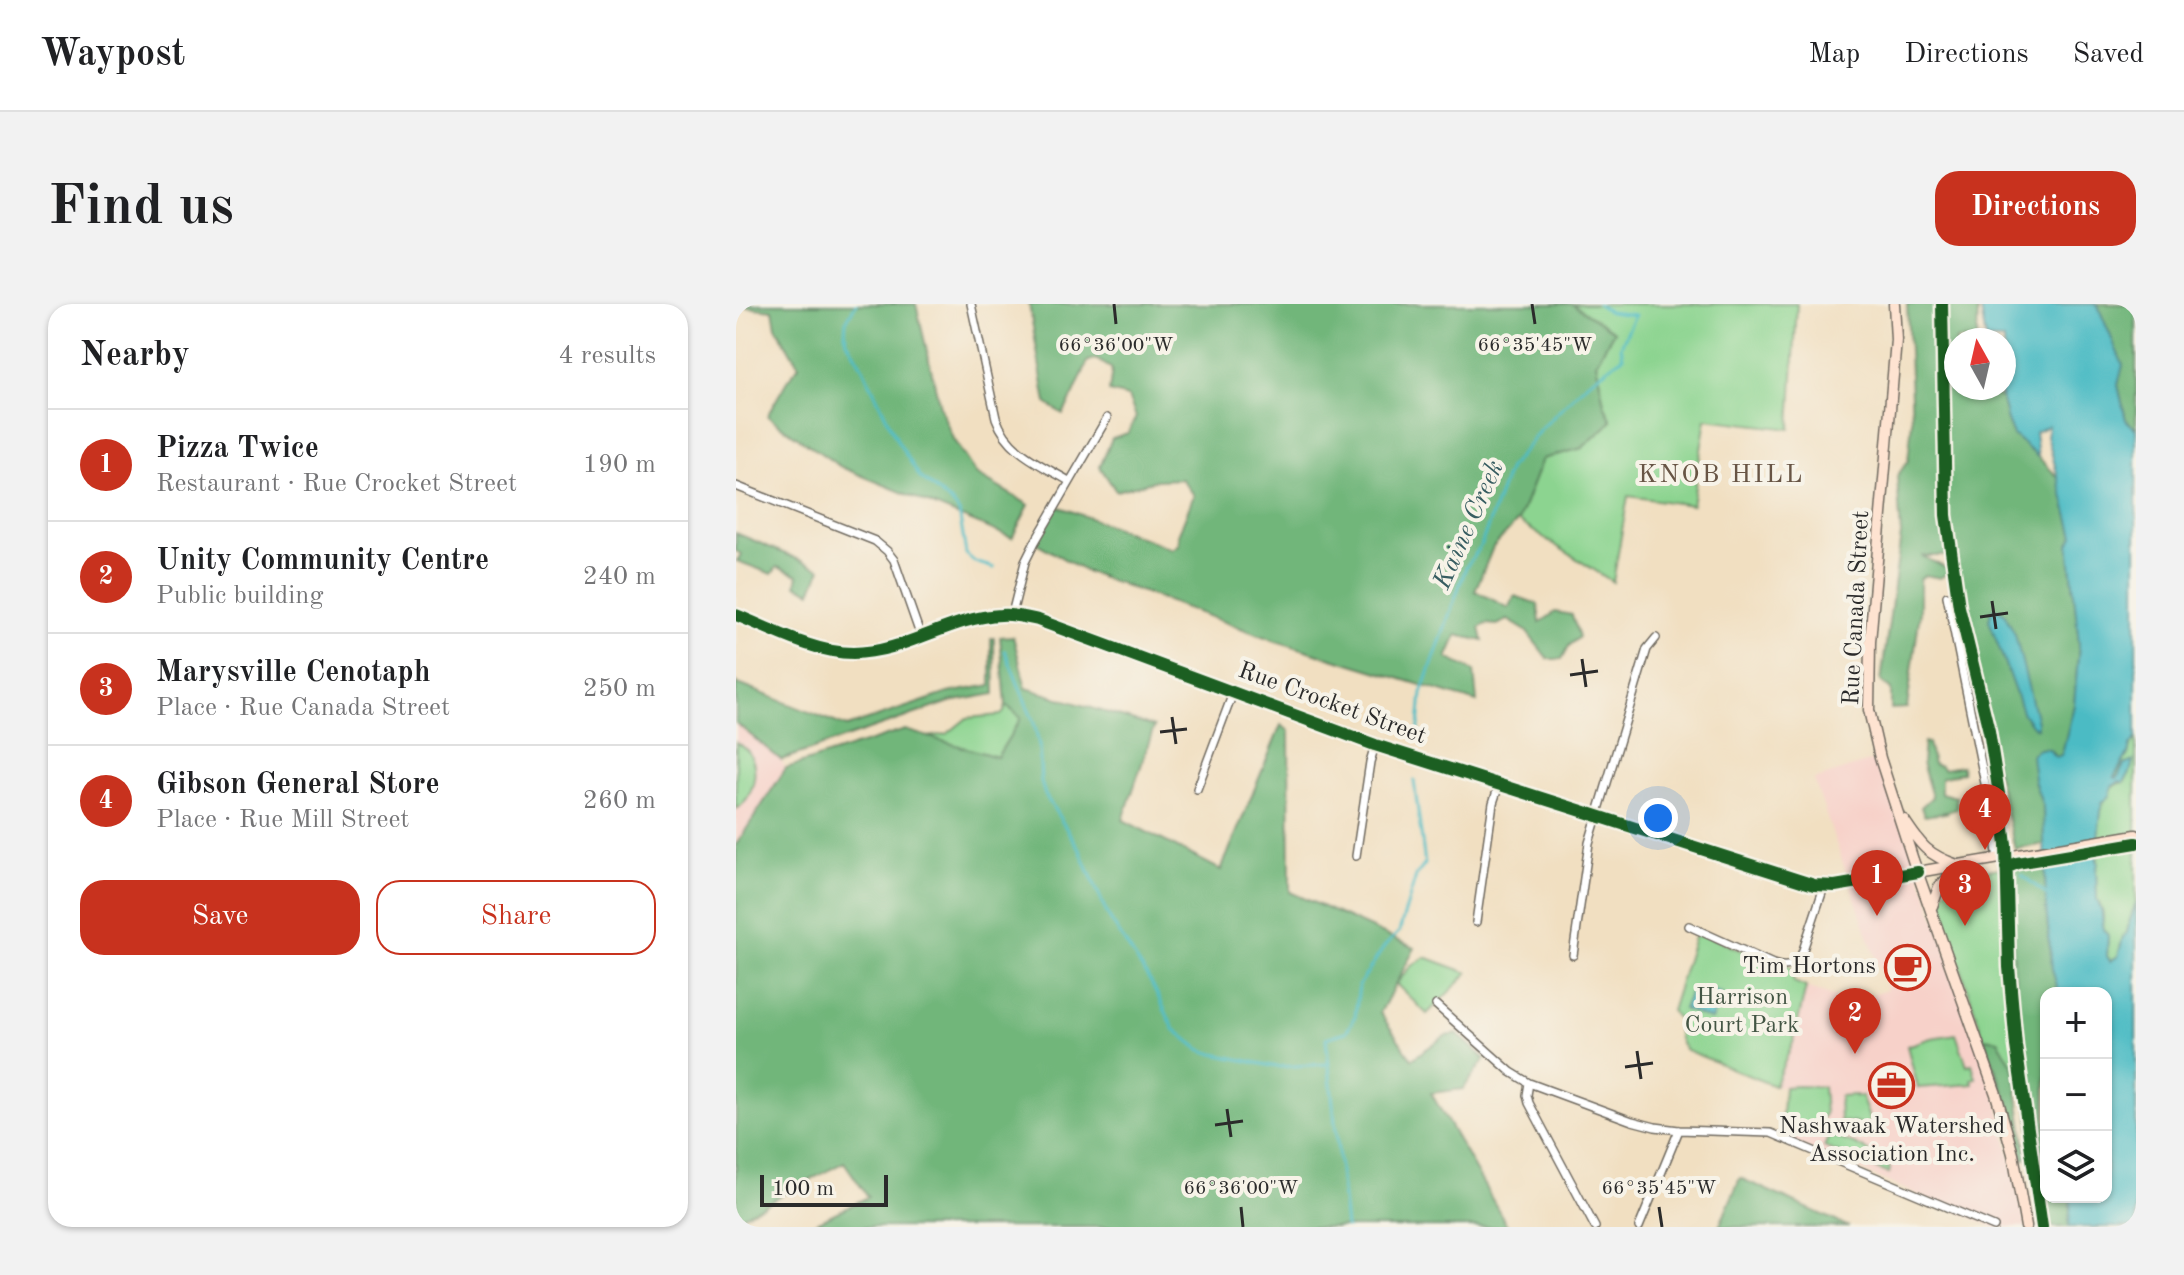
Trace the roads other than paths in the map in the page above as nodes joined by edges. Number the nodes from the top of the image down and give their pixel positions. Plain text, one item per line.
1 (971, 304) edge
2 (1894, 304) edge
3 (1107, 418) dead end
4 (1069, 481) junction
5 (736, 486) edge
6 (1947, 596) dead end
7 (1012, 614) junction
8 (736, 615) edge
9 (921, 637) junction
10 (1656, 638) dead end
11 (1233, 693) junction
12 (1375, 745) junction
13 (1499, 785) junction
14 (1197, 789) dead end
15 (1897, 809) junction
16 (1596, 816) junction
17 (2136, 835) edge
18 (1356, 856) dead end
19 (1998, 859) junction
20 (1960, 866) junction
21 (1918, 872) junction
22 (1824, 887) junction
23 (1931, 908) junction
24 (1476, 922) dead end
25 (1689, 926) dead end
26 (1573, 955) dead end
27 (1436, 1005) dead end
28 (1529, 1083) junction
29 (1679, 1130) junction
30 (1595, 1227) edge
31 (1639, 1227) edge
32 (1994, 1227) edge
33 (2026, 1227) edge

1 - 4 street
2 - 15 main road, Rue Canada Street
3 - 4 street
4 - 7 street
5 - 9 street
6 - 19 street
7 - 9 main road, Rue Crocket Street
7 - 11 main road, Rue Crocket Street
8 - 9 main road, Rue Crocket Street
10 - 16 street
11 - 12 main road, Rue Crocket Street
11 - 14 street
12 - 13 main road, Rue Crocket Street
12 - 18 street
13 - 16 main road, Rue Crocket Street
13 - 24 street
15 - 20 main road
15 - 21 main road, Rue Canada Street
16 - 22 main road, Rue Crocket Street
16 - 26 street
17 - 19 main road, Rue Crocket Street
19 - 20 main road, Rue Crocket Street
20 - 21 main road, Rue Crocket Street
20 - 23 main road
21 - 22 main road, Rue Crocket Street
21 - 23 main road, Rue Canada Street
22 - 25 street
23 - 33 main road, Rue Canada Street
27 - 28 street
28 - 29 street
28 - 30 street
29 - 31 street
29 - 32 street

